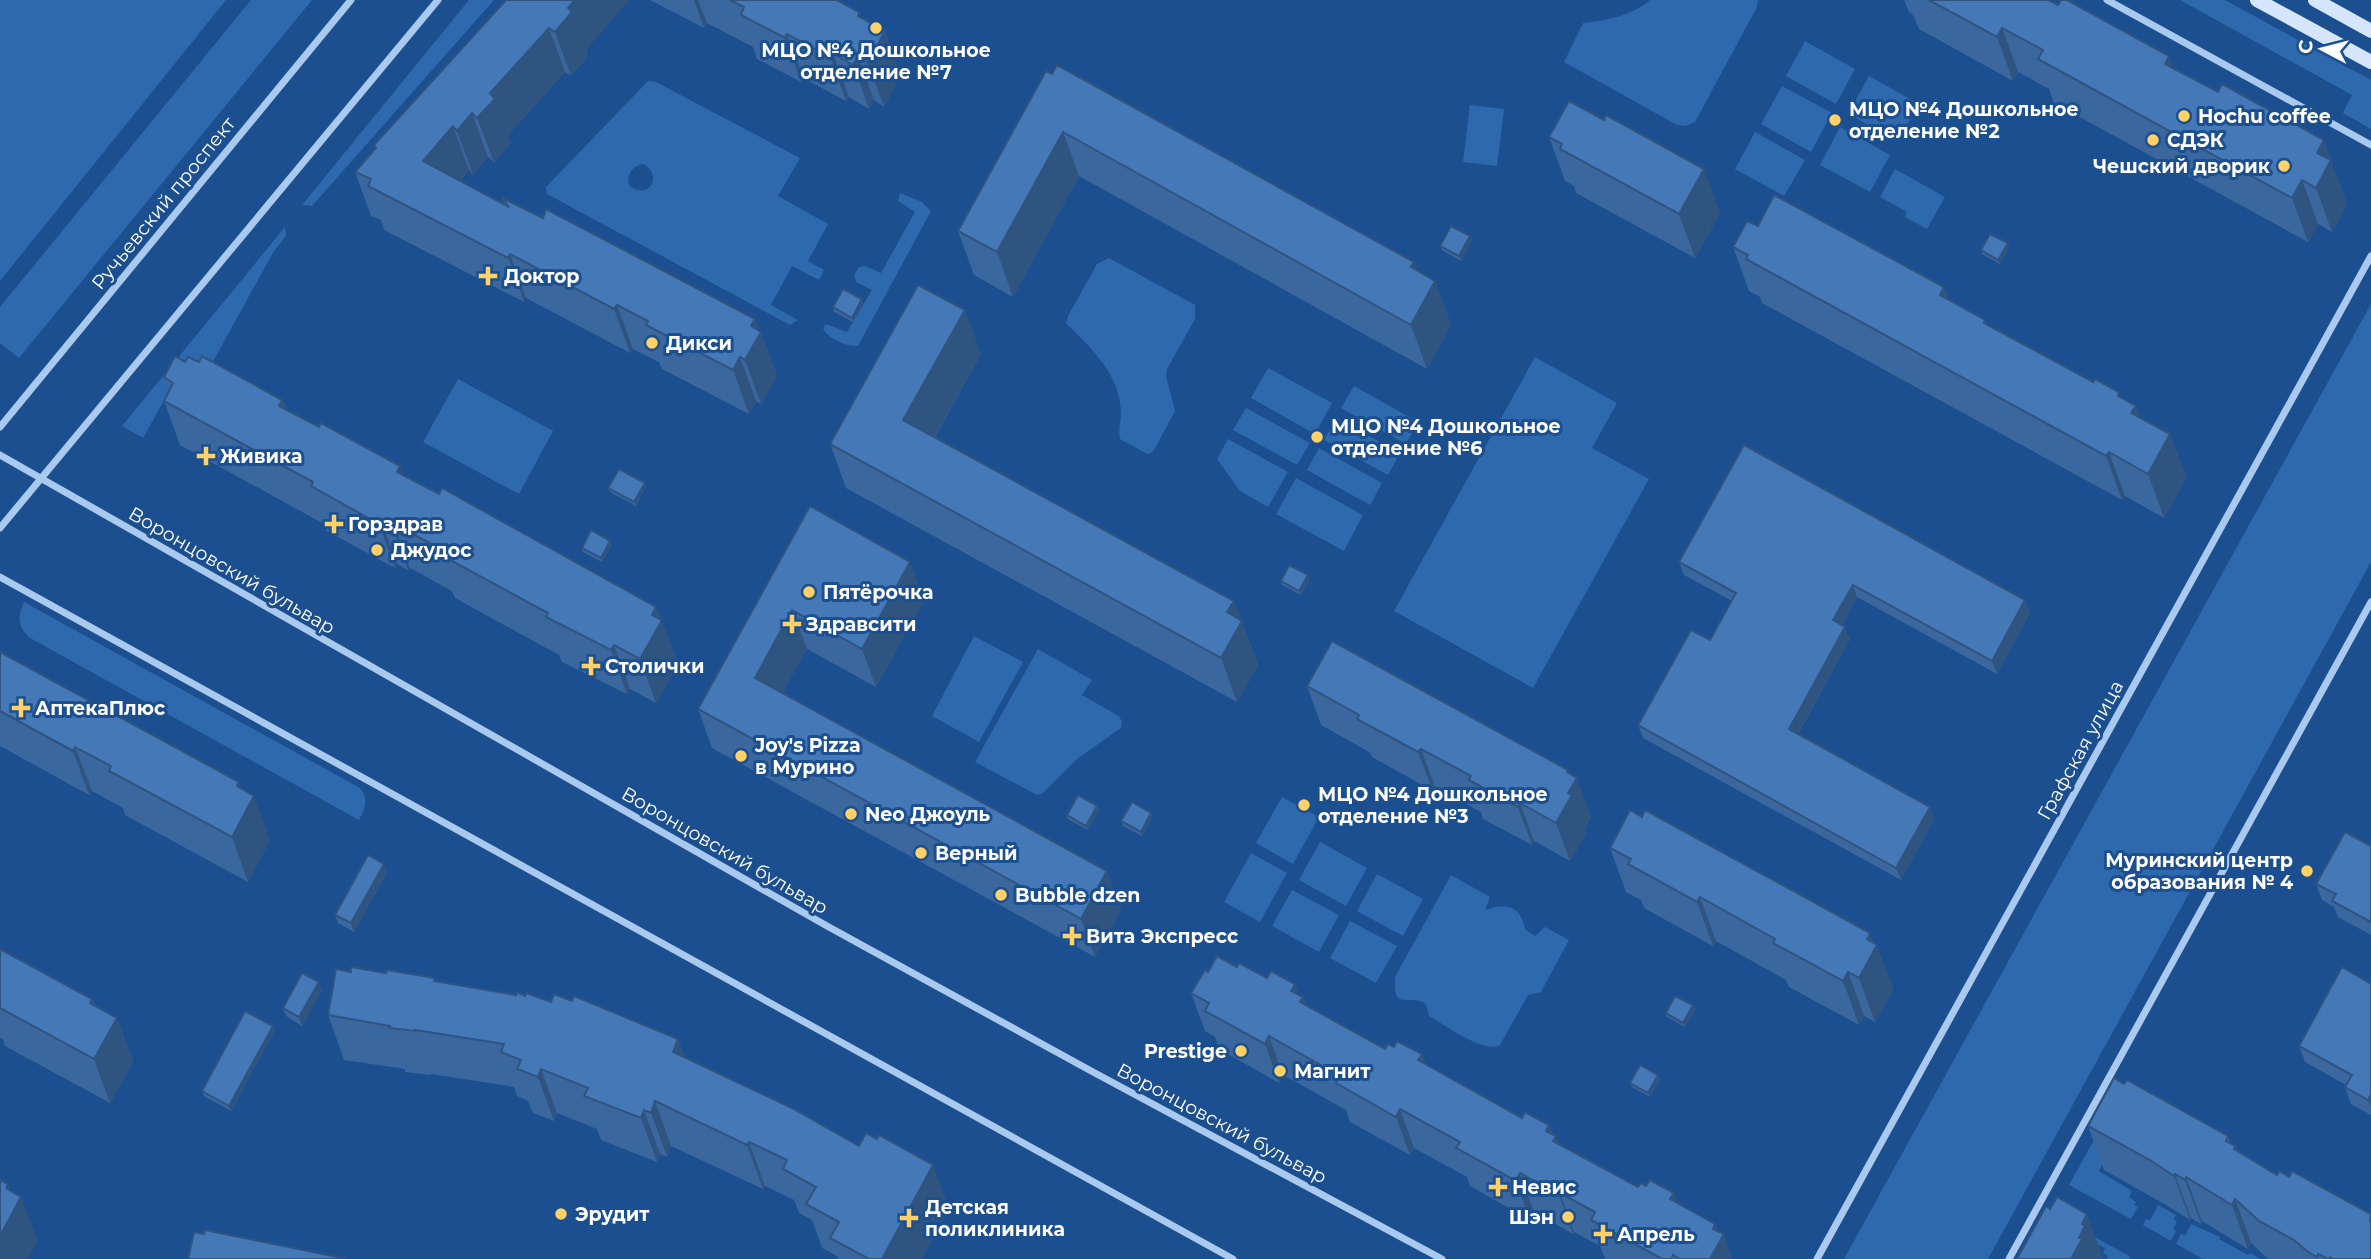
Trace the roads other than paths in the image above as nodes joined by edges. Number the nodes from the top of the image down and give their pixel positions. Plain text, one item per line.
1 (351, 0) edge
2 (438, 0) edge
3 (2107, 0) edge
4 (2258, 0) edge
5 (2315, 0) edge
6 (2371, 31) edge
7 (2371, 62) edge
8 (2371, 145) edge
9 (2371, 256) edge
10 (0, 427) edge
11 (0, 455) edge
12 (40, 478) junction
13 (0, 528) edge
14 (0, 577) edge
15 (2371, 602) edge
16 (1233, 1259) edge
17 (1442, 1259) edge
18 (1817, 1259) edge
19 (2009, 1259) edge

1 - 10 street, Ручьевский проспект
2 - 12 street
3 - 8 street
4 - 7 street
5 - 6 street
9 - 18 street, Графская улица
11 - 12 street, Воронцовский бульвар
12 - 13 street
12 - 17 street, Воронцовский бульвар
14 - 16 street
15 - 19 street

